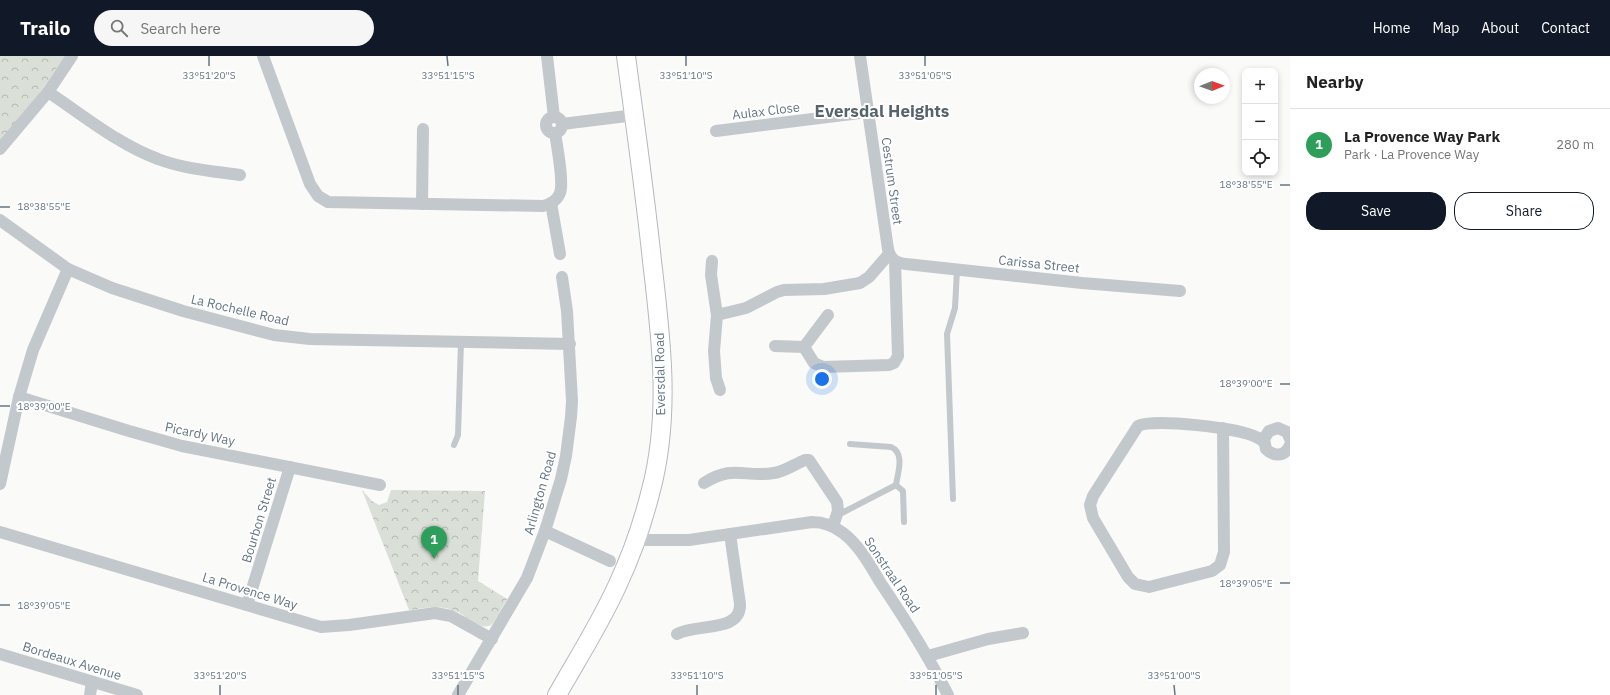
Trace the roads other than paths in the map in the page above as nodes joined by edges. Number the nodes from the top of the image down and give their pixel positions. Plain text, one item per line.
1 (72, 56) edge
2 (263, 56) edge
3 (547, 56) edge
4 (626, 56) edge
5 (860, 56) edge
6 (48, 92) junction
7 (868, 112) junction
8 (635, 115) junction
9 (557, 125) junction
10 (423, 129) dead end
11 (716, 131) dead end
12 (0, 149) edge
13 (240, 175) dead end
14 (551, 203) junction
15 (422, 204) junction
16 (0, 220) edge
17 (560, 254) dead end
18 (892, 258) junction
19 (712, 261) dead end
20 (68, 269) junction
21 (957, 270) junction
22 (562, 277) dead end
23 (1180, 291) dead end
24 (717, 315) junction
25 (828, 315) dead end
26 (461, 342) junction
27 (570, 344) junction
28 (775, 346) dead end
29 (804, 348) junction
30 (720, 390) dead end
31 (19, 397) junction
32 (1223, 428) junction
33 (1290, 438) edge
34 (1264, 442) junction
35 (850, 444) dead end
36 (454, 446) dead end
37 (1290, 446) edge
38 (1290, 452) edge
39 (1277, 455) junction
40 (1290, 460) edge
41 (290, 467) junction
42 (704, 483) dead end
43 (0, 484) edge
44 (896, 484) junction
45 (380, 485) dead end
46 (953, 499) dead end
47 (835, 521) junction
48 (904, 522) dead end
49 (545, 531) junction
50 (0, 532) edge
51 (730, 534) junction
52 (636, 540) junction
53 (610, 561) dead end
54 (247, 605) junction
55 (1023, 633) dead end
56 (677, 634) dead end
57 (492, 639) junction
58 (0, 654) edge
59 (928, 656) junction
60 (92, 682) junction
61 (90, 695) edge
62 (136, 695) edge
63 (458, 695) edge
64 (557, 695) edge
65 (948, 695) edge

1 - 6 street
2 - 15 street
3 - 9 street
4 - 8 street, Eversdal Road
5 - 7 street, Cestrum Street
6 - 12 street
6 - 13 street
7 - 11 street, Aulax Close
7 - 18 street, Cestrum Street
8 - 9 street
8 - 52 street, Eversdal Road
9 - 14 street
10 - 15 street
14 - 15 street
14 - 17 street
16 - 20 street, La Rochelle Road
18 - 21 street, Carissa Street
18 - 24 street
18 - 29 street, Cestrum Street
19 - 24 street
20 - 26 street, La Rochelle Road
20 - 31 street
21 - 23 street, Carissa Street
21 - 46 lane
22 - 27 street, Arlington Road
24 - 30 street
25 - 29 street
26 - 27 street, La Rochelle Road
26 - 36 lane
27 - 49 street, Arlington Road
28 - 29 street
31 - 41 street, Picardy Way
31 - 43 street
32 - 32 street
32 - 34 street
33 - 34 street
34 - 39 street
35 - 44 lane
37 - 38 street
37 - 39 street
39 - 40 street
41 - 45 street, Picardy Way
41 - 54 street, Bourbon Street
42 - 47 street
44 - 47 lane
44 - 48 lane
47 - 51 street, Sonstraal Road
47 - 59 street, Sonstraal Road
49 - 53 street
49 - 57 street, Arlington Road
50 - 54 street, La Provence Way
51 - 52 street, Sonstraal Road
51 - 56 street
52 - 64 street, Eversdal Road
54 - 57 street, La Provence Way
55 - 59 street
57 - 63 street, Arlington Road
58 - 60 street, Bordeaux Avenue
59 - 65 street, Sonstraal Road
60 - 61 street
60 - 62 street, Bordeaux Avenue

